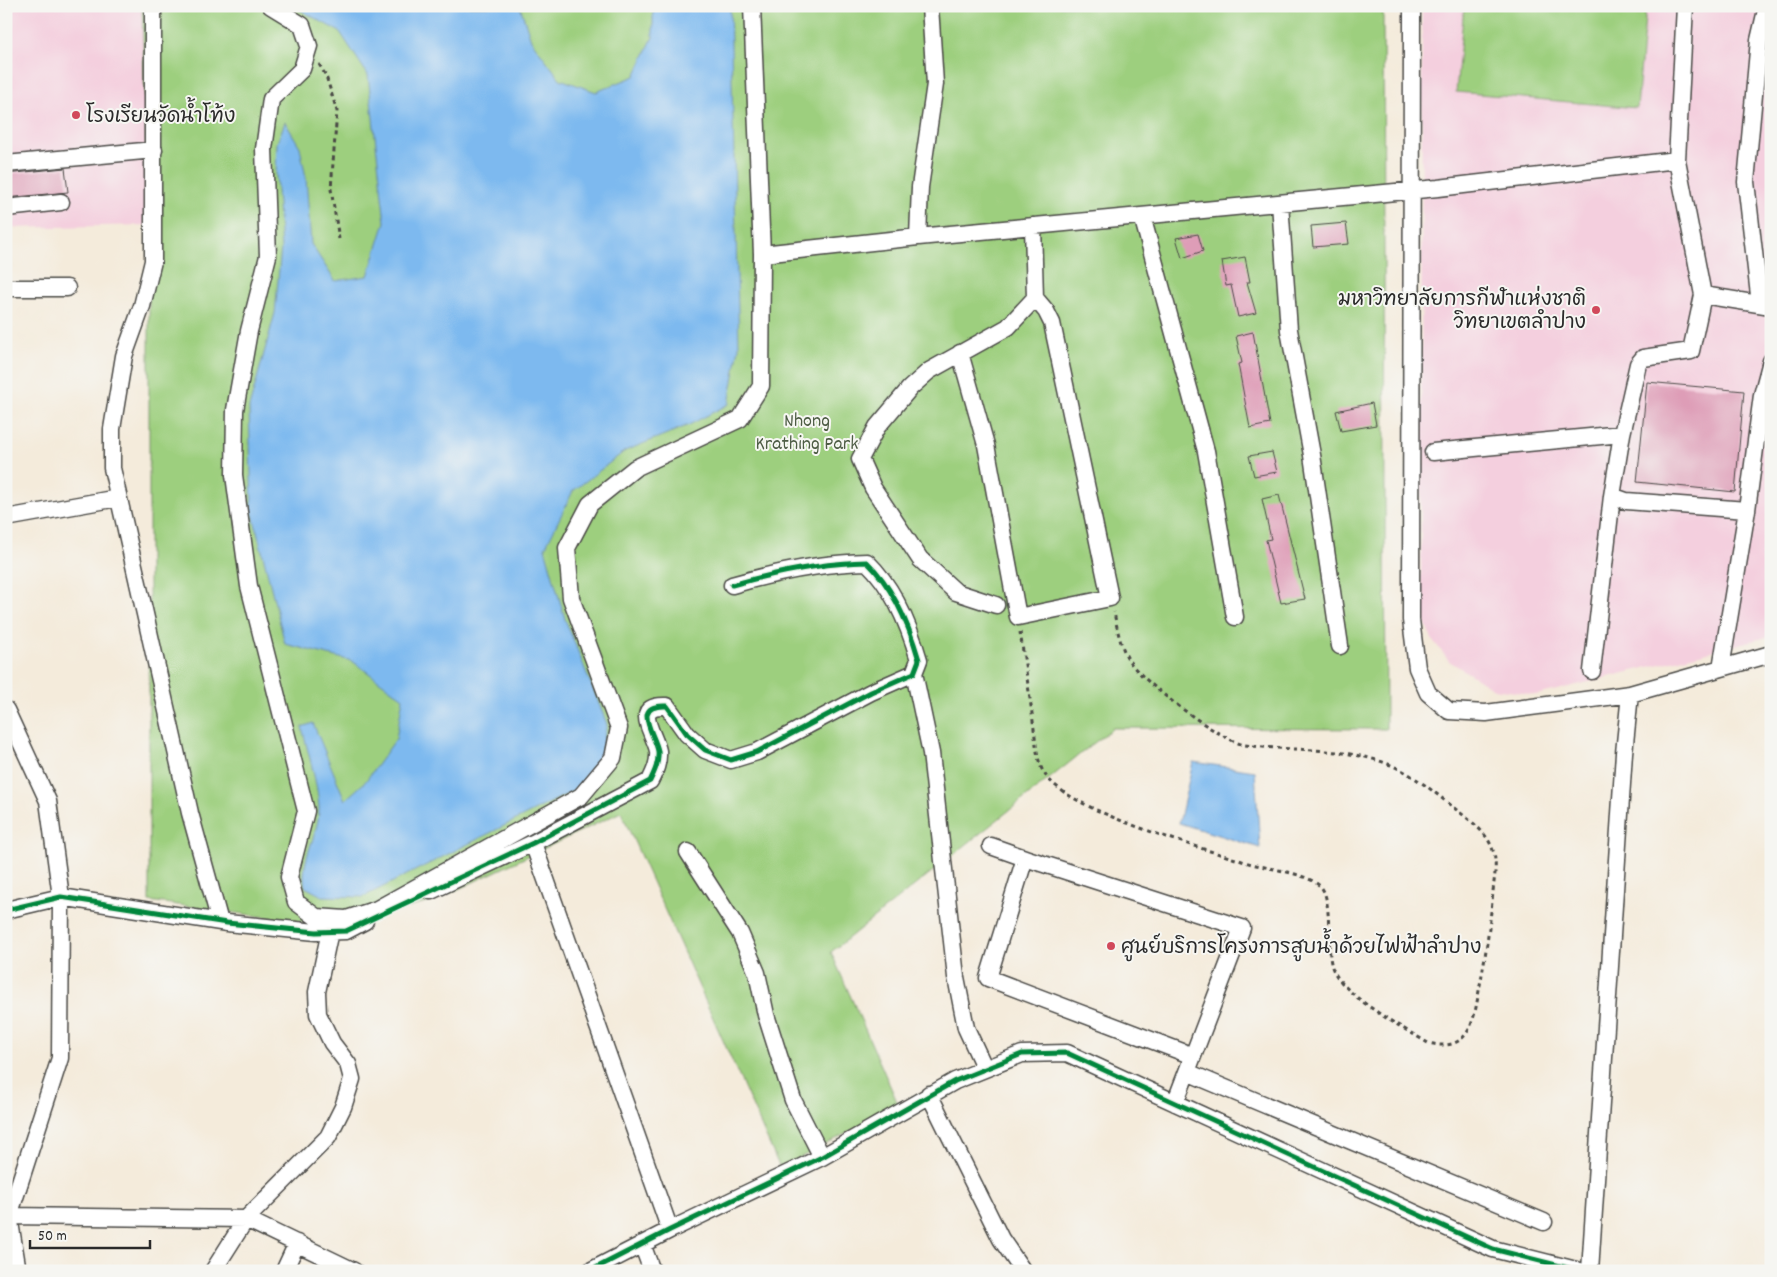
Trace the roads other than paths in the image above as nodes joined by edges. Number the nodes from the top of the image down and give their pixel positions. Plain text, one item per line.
1 (153, 6) edge
2 (270, 6) edge
3 (752, 6) edge
4 (930, 6) edge
5 (1412, 6) edge
6 (1685, 6) edge
7 (1767, 6) edge
8 (154, 150) junction
9 (1676, 160) junction
10 (6, 164) edge
11 (1412, 190) junction
12 (61, 202) dead end
13 (1280, 203) junction
14 (6, 208) edge
15 (1142, 216) junction
16 (1033, 226) junction
17 (918, 237) junction
18 (762, 254) junction
19 (6, 288) edge
20 (67, 288) dead end
21 (1703, 295) junction
22 (1036, 298) junction
23 (1766, 305) edge
24 (960, 353) junction
25 (1771, 361) edge
26 (1622, 434) junction
27 (1433, 452) dead end
28 (1612, 496) junction
29 (118, 498) junction
30 (1746, 510) junction
31 (6, 518) edge
32 (732, 584) dead end
33 (996, 605) dead end
34 (1235, 617) dead end
35 (1340, 646) dead end
36 (1771, 654) edge
37 (1720, 668) junction
38 (1592, 671) dead end
39 (914, 673) junction
40 (1630, 694) junction
41 (6, 710) edge
42 (533, 843) junction
43 (991, 846) dead end
44 (688, 852) dead end
45 (1025, 858) junction
46 (62, 897) junction
47 (296, 902) junction
48 (6, 910) edge
49 (220, 922) junction
50 (287, 929) junction
51 (330, 931) junction
52 (1190, 1064) junction
53 (986, 1069) junction
54 (929, 1094) junction
55 (1175, 1103) junction
56 (822, 1157) junction
57 (9, 1216) junction
58 (246, 1219) junction
59 (1544, 1222) dead end
60 (670, 1230) junction
61 (297, 1243) junction
62 (642, 1244) junction
63 (18, 1271) edge
64 (213, 1271) edge
65 (284, 1271) edge
66 (354, 1271) edge
67 (590, 1271) edge
68 (652, 1271) edge
69 (1023, 1271) edge
70 (1580, 1271) edge
71 (1590, 1271) edge

1 - 8 street
2 - 47 street
3 - 18 street
4 - 17 street
5 - 11 street
6 - 9 street
7 - 23 street
8 - 10 street
8 - 29 street
9 - 11 street
9 - 21 street
11 - 13 street
11 - 40 street
12 - 14 street
13 - 15 street
13 - 35 street
15 - 16 street
15 - 34 street
16 - 17 street
16 - 22 street
17 - 18 street
18 - 47 street
19 - 20 street
21 - 23 street
21 - 26 street
22 - 24 street
22 - 24 street
24 - 33 street
25 - 30 street
26 - 27 street
26 - 28 street
28 - 30 street
28 - 38 street
29 - 31 street
29 - 49 street
30 - 37 street
32 - 39 street
36 - 37 street
37 - 40 street
39 - 42 street
39 - 53 street
40 - 71 street
41 - 46 street
42 - 51 street
42 - 60 street
43 - 45 street
44 - 56 street
45 - 52 street
45 - 52 street
46 - 48 street
46 - 49 street
46 - 57 street
47 - 50 street
49 - 50 street
50 - 51 street
51 - 58 street
52 - 55 street
52 - 59 street
53 - 54 street
53 - 55 street
54 - 56 street
54 - 69 street
55 - 70 street
56 - 60 street
57 - 58 street
57 - 63 street
58 - 61 street
58 - 64 street
60 - 62 street
61 - 65 street
61 - 66 street
62 - 67 street
62 - 68 street

